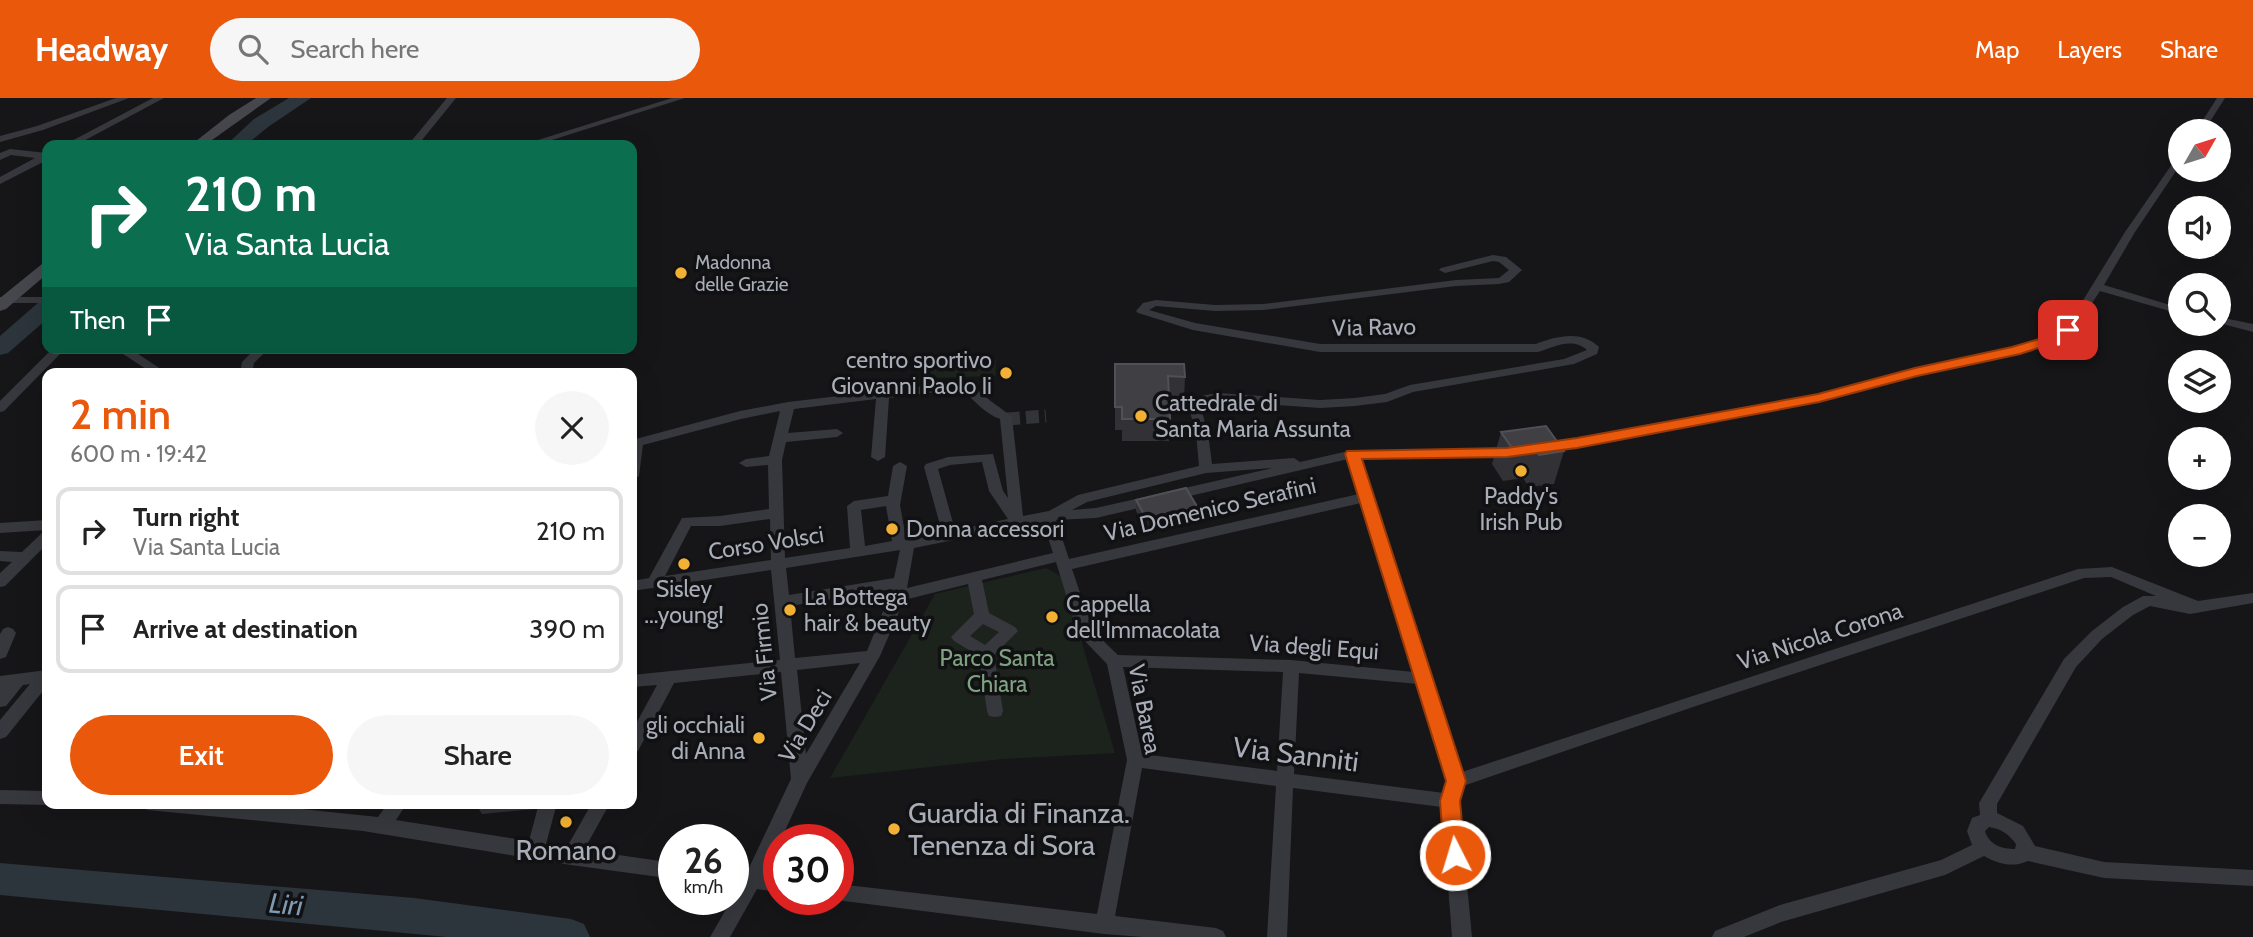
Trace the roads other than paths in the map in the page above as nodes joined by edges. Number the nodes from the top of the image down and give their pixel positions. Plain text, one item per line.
1 (125, 98) edge
2 (160, 98) edge
3 (265, 98) edge
4 (452, 98) edge
5 (679, 98) edge
6 (2221, 98) edge
7 (2208, 119) edge
8 (0, 139) edge
9 (79, 140) edge
10 (204, 140) edge
11 (417, 140) edge
12 (543, 140) edge
13 (42, 156) edge
14 (0, 157) edge
15 (42, 159) edge
16 (2168, 177) edge
17 (0, 181) edge
18 (1445, 270) dead end
19 (42, 271) edge
20 (2097, 287) junction
21 (42, 300) edge
22 (2, 302) edge
23 (2168, 308) edge
24 (2231, 323) edge
25 (2253, 328) edge
26 (54, 354) edge
27 (130, 354) edge
28 (257, 354) edge
29 (153, 368) edge
30 (247, 368) edge
31 (883, 395) junction
32 (788, 405) junction
33 (0, 408) edge
34 (837, 433) dead end
35 (781, 438) junction
36 (637, 443) edge
37 (1353, 454) junction
38 (878, 457) dead end
39 (775, 460) junction
40 (1323, 461) junction
41 (746, 463) dead end
42 (901, 466) dead end
43 (1206, 468) junction
44 (1367, 497) junction
45 (894, 500) junction
46 (777, 513) junction
47 (1048, 516) junction
48 (1017, 522) junction
49 (42, 525) edge
50 (0, 528) edge
51 (950, 536) junction
52 (42, 541) edge
53 (904, 545) junction
54 (858, 552) junction
55 (0, 556) edge
56 (26, 557) junction
57 (1062, 561) junction
58 (778, 564) junction
59 (4, 575) edge
60 (974, 577) junction
61 (654, 583) junction
62 (637, 585) edge
63 (899, 589) junction
64 (2253, 598) edge
65 (782, 602) junction
66 (2197, 607) junction
67 (982, 616) junction
68 (8, 633) dead end
69 (0, 653) edge
70 (986, 653) junction
71 (872, 656) junction
72 (1114, 661) junction
73 (788, 664) junction
74 (1292, 666) junction
75 (42, 677) edge
76 (669, 678) junction
77 (1426, 679) junction
78 (18, 680) junction
79 (637, 681) edge
80 (0, 682) edge
81 (42, 682) edge
82 (0, 701) edge
83 (995, 711) dead end
84 (0, 732) edge
85 (637, 738) edge
86 (1135, 760) junction
87 (1285, 778) junction
88 (800, 779) junction
89 (1456, 781) junction
90 (0, 797) edge
91 (42, 798) edge
92 (1450, 801) junction
93 (254, 809) edge
94 (394, 809) edge
95 (546, 809) edge
96 (598, 809) edge
97 (1989, 819) junction
98 (382, 826) junction
99 (1985, 847) junction
100 (535, 851) junction
101 (2025, 852) junction
102 (572, 857) junction
103 (658, 869) edge
104 (749, 869) edge
105 (2253, 878) edge
106 (854, 894) edge
107 (732, 915) edge
108 (1104, 925) junction
109 (720, 937) edge
110 (1216, 937) edge
111 (1277, 937) edge
112 (1462, 937) edge
113 (1722, 937) edge

1 - 8 street
2 - 9 street
3 - 10 street
4 - 11 street
5 - 12 street
6 - 7 street
13 - 14 street
15 - 17 street
16 - 20 street
18 - 43 street, Via Ravo
19 - 22 street
20 - 23 street
20 - 37 street
21 - 22 street
24 - 25 street
26 - 33 street
27 - 29 street
28 - 30 street
31 - 32 street
31 - 38 street
31 - 48 street
32 - 35 street, Via Firmio
32 - 36 street
34 - 35 street
35 - 39 street, Via Firmio
37 - 40 street
37 - 44 street
39 - 41 street
39 - 46 street, Via Firmio
40 - 43 street
40 - 47 street
42 - 45 street, Via Deci
43 - 47 street
44 - 57 street, Via Domenico Serafini
44 - 77 street
45 - 53 street, Via Deci
45 - 54 street
46 - 58 street, Via Firmio
46 - 61 street
47 - 48 street, Corso Volsci
47 - 57 street, Via Barea
48 - 51 street, Corso Volsci
48 - 51 street
49 - 50 street
51 - 53 street, Corso Volsci
52 - 56 street
53 - 54 street, Corso Volsci
53 - 63 street, Via Deci
54 - 58 street, Corso Volsci
55 - 56 street
56 - 59 street
57 - 60 street, Via Domenico Serafini
57 - 72 street, Via Barea
58 - 61 street, Corso Volsci
58 - 65 street, Via Firmio
60 - 63 street, Via Domenico Serafini
60 - 67 street
61 - 62 street, Corso Volsci
63 - 65 street, Via Domenico Serafini
63 - 71 street, Via Deci
64 - 66 street
65 - 73 street, Via Firmio
66 - 89 street, Via Nicola Corona
66 - 97 street
67 - 70 street
67 - 70 street
68 - 69 street
70 - 83 street
71 - 73 street
71 - 88 street, Via Deci
72 - 74 street, Via degli Equi
72 - 86 street, Via Barea
73 - 76 street
73 - 88 street, Via Firmio
74 - 77 street, Via degli Equi
74 - 87 street
75 - 78 street
76 - 79 street
76 - 85 street
77 - 89 street
78 - 80 street
78 - 82 street
81 - 84 street
86 - 87 street, Via Sanniti
86 - 108 street, Via Barea
87 - 92 street, Via Sanniti
87 - 111 street
88 - 104 street, Via Deci
89 - 92 street
90 - 91 street
92 - 112 street
93 - 98 street
94 - 98 street
95 - 100 street
96 - 102 street
97 - 99 street
97 - 101 street
98 - 100 street
99 - 101 street
99 - 113 street
100 - 102 street
101 - 105 street
102 - 103 street
106 - 108 street
107 - 109 street, Via Deci
108 - 110 street

